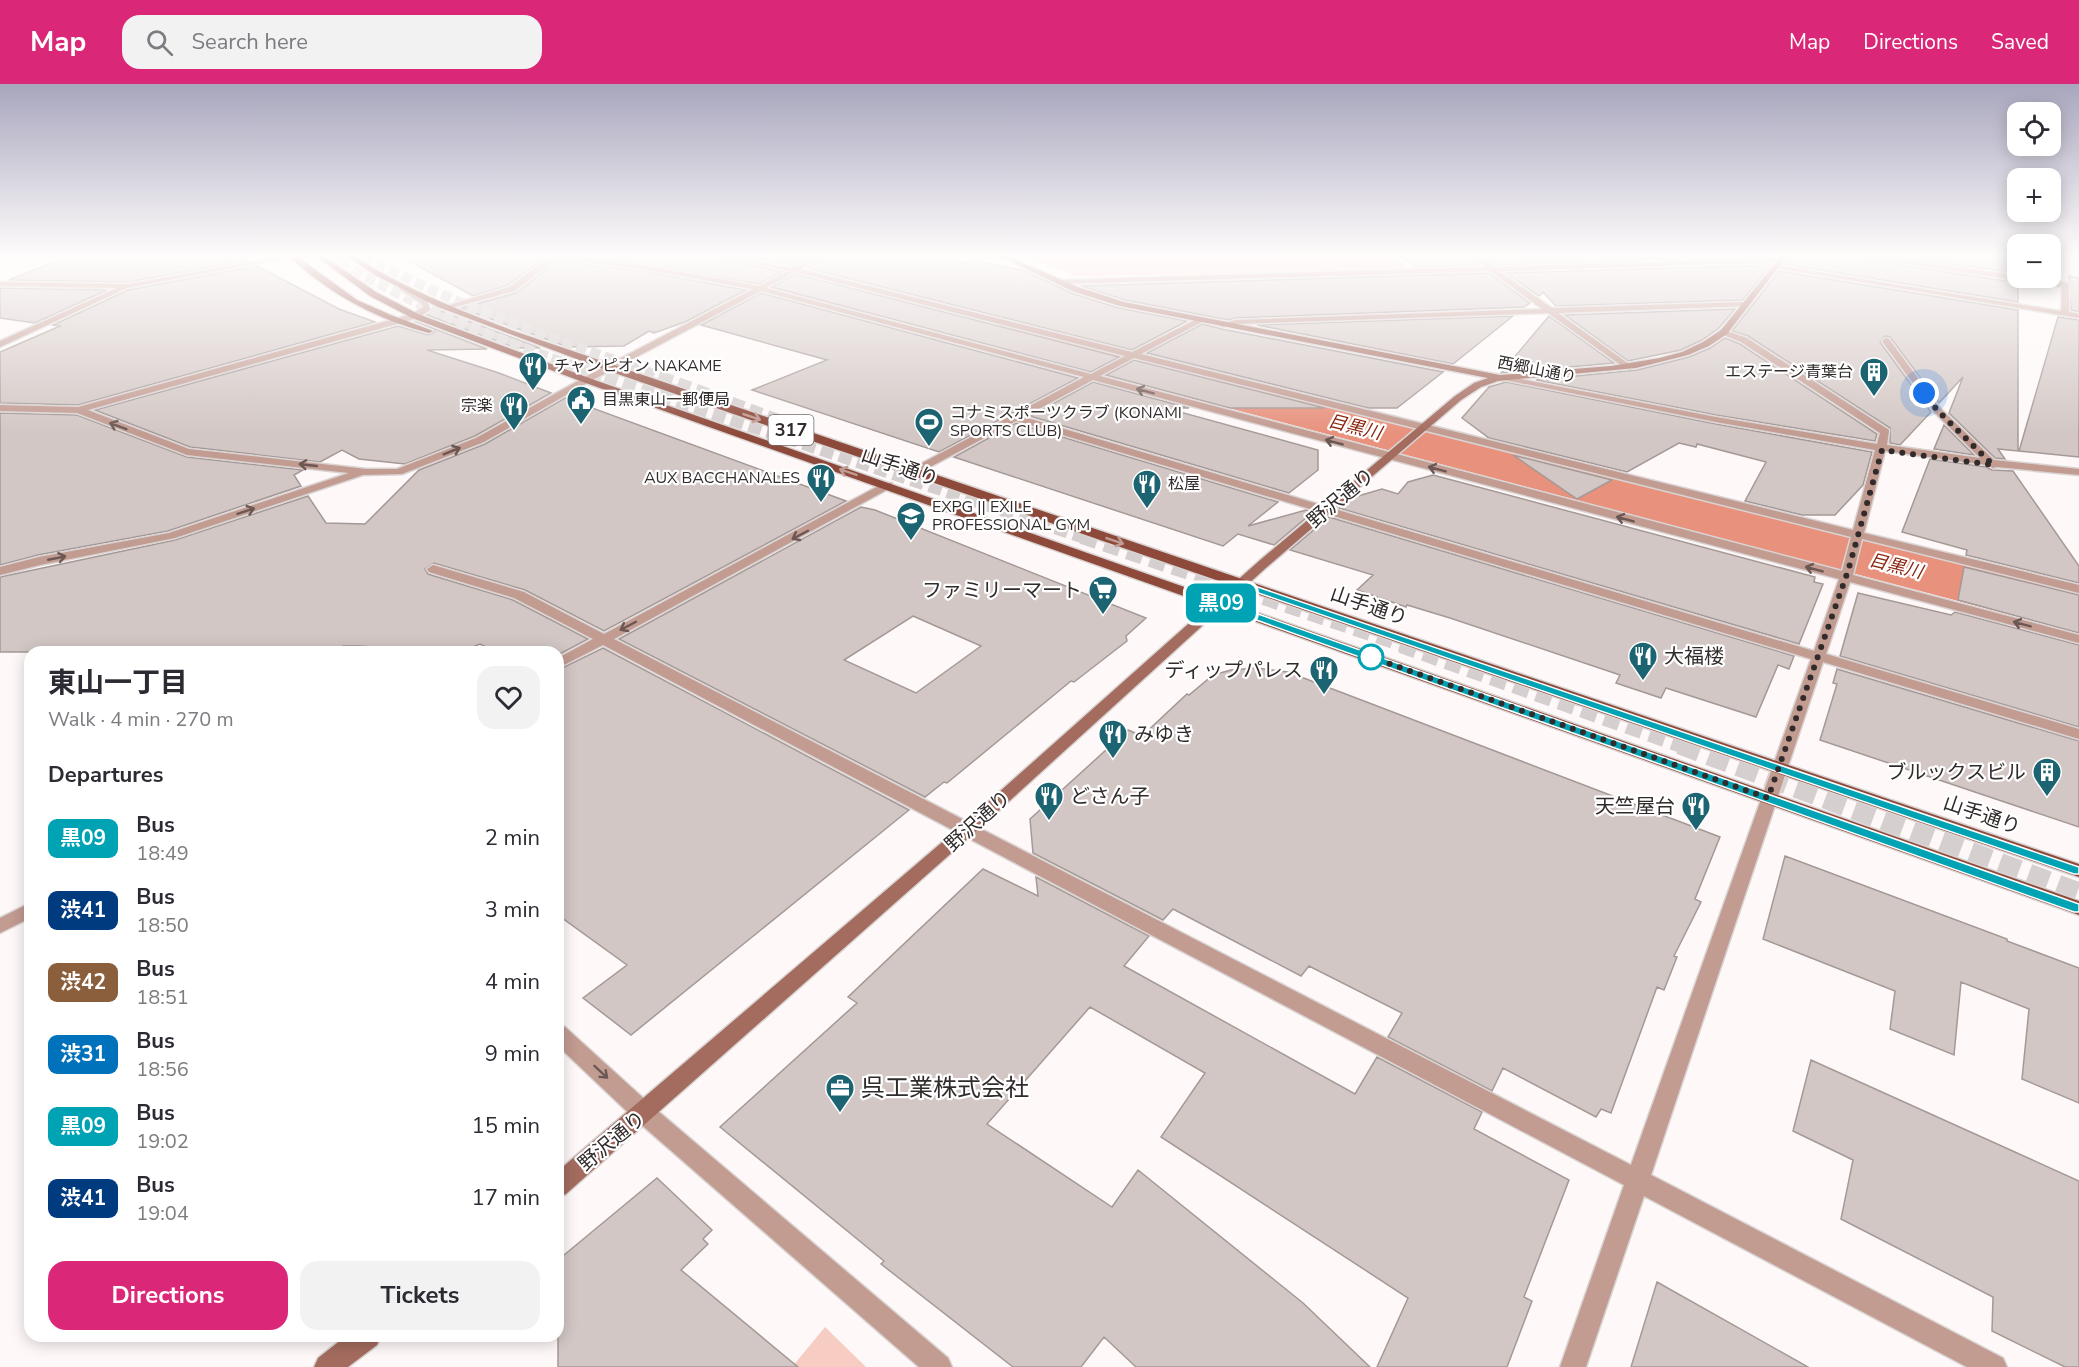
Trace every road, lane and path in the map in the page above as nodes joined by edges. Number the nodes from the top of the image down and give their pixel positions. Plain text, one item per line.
1 (65, 315) edge
2 (383, 315) edge
3 (468, 315) edge
4 (711, 315) edge
5 (865, 315) edge
6 (966, 315) edge
7 (1175, 315) edge
8 (1421, 315) edge
9 (1556, 315) edge
10 (1737, 315) edge
11 (415, 316) joint
12 (1199, 320) junction
13 (398, 321) junction
14 (1223, 325) junction
15 (1724, 332) junction
16 (0, 339) edge
17 (11, 339) junction
18 (1886, 341) dead end
19 (0, 344) edge
20 (1133, 357) junction
21 (530, 358) junction
22 (1626, 366) junction
23 (609, 368) junction
24 (1096, 376) junction
25 (1500, 378) junction
26 (586, 380) junction
27 (0, 408) edge
28 (78, 410) junction
29 (1017, 418) junction
30 (1421, 429) junction
31 (1882, 450) junction
32 (1393, 455) junction
33 (1993, 465) junction
34 (366, 472) junction
35 (913, 472) junction
36 (2079, 472) edge
37 (888, 485) junction
38 (1327, 510) junction
39 (1858, 537) junction
40 (433, 569) dead end
41 (0, 571) edge
42 (1847, 574) junction
43 (1243, 585) junction
44 (2079, 589) edge
45 (1220, 604) junction
46 (2079, 639) edge
47 (602, 640) junction
48 (1818, 656) junction
49 (564, 661) edge
50 (2079, 734) edge
51 (1779, 767) junction
52 (1768, 798) junction
53 (967, 830) junction
54 (2079, 871) edge
55 (2079, 908) edge
56 (24, 913) edge
57 (0, 926) edge
58 (564, 1038) edge
59 (644, 1113) junction
60 (564, 1181) edge
61 (1638, 1181) junction
62 (360, 1342) edge
63 (327, 1367) edge
64 (939, 1367) edge
65 (1572, 1367) edge
66 (1994, 1367) edge

1 - 17 street
2 - 13 main road, 317
3 - 23 main road, 山手通り / 317
4 - 23 street
5 - 24 street
6 - 20 street
7 - 12 street, 西郷山通り
8 - 14 street
9 - 22 street
10 - 15 street
11 - 13 street
11 - 21 main road, 山手通り / 317
12 - 14 street, 西郷山通り
12 - 20 street
13 - 21 main road, 317
13 - 28 street
14 - 25 street, 西郷山通り
15 - 22 street
15 - 31 street
16 - 17 street
17 - 19 street
18 - 33 street
20 - 24 street
20 - 30 street
21 - 26 main road, 山手通り / 317
22 - 25 street
23 - 26 street
23 -> 35 main road, 山手通り / 317
24 - 29 street
32 -> 24 street
25 - 30 street
25 - 31 street, 西郷山通り
34 -> 26 street
37 -> 26 main road, 山手通り / 317
27 - 28 street
34 -> 28 street
29 - 35 street
29 - 38 street
30 - 32 street, 野沢通り
30 - 39 street
31 - 33 street, 西郷山通り
31 - 39 street
32 - 38 street, 野沢通り
42 -> 32 street
33 - 36 street, 西郷山通り
41 -> 34 street
35 -> 43 main road, 山手通り / 317
37 - 45 main road, 山手通り / 317
37 -> 47 street
38 - 43 street, 野沢通り
38 - 48 street
39 - 42 street
39 - 44 street
40 - 47 street
46 -> 42 street
42 - 48 street
43 - 45 street, 野沢通り
43 - 51 main road, 山手通り / 317
45 - 52 main road, 山手通り / 317
45 - 53 street, 野沢通り
47 - 49 street
47 - 53 street
48 - 50 street
48 - 51 street
51 - 52 street
51 - 54 main road, 山手通り / 317
52 - 55 main road, 山手通り / 317
52 - 61 street
53 - 59 street, 野沢通り
53 - 61 street
56 - 57 street
58 -> 59 street
59 - 60 street, 野沢通り
59 - 64 street
61 - 65 street
61 - 66 street
62 - 63 street

